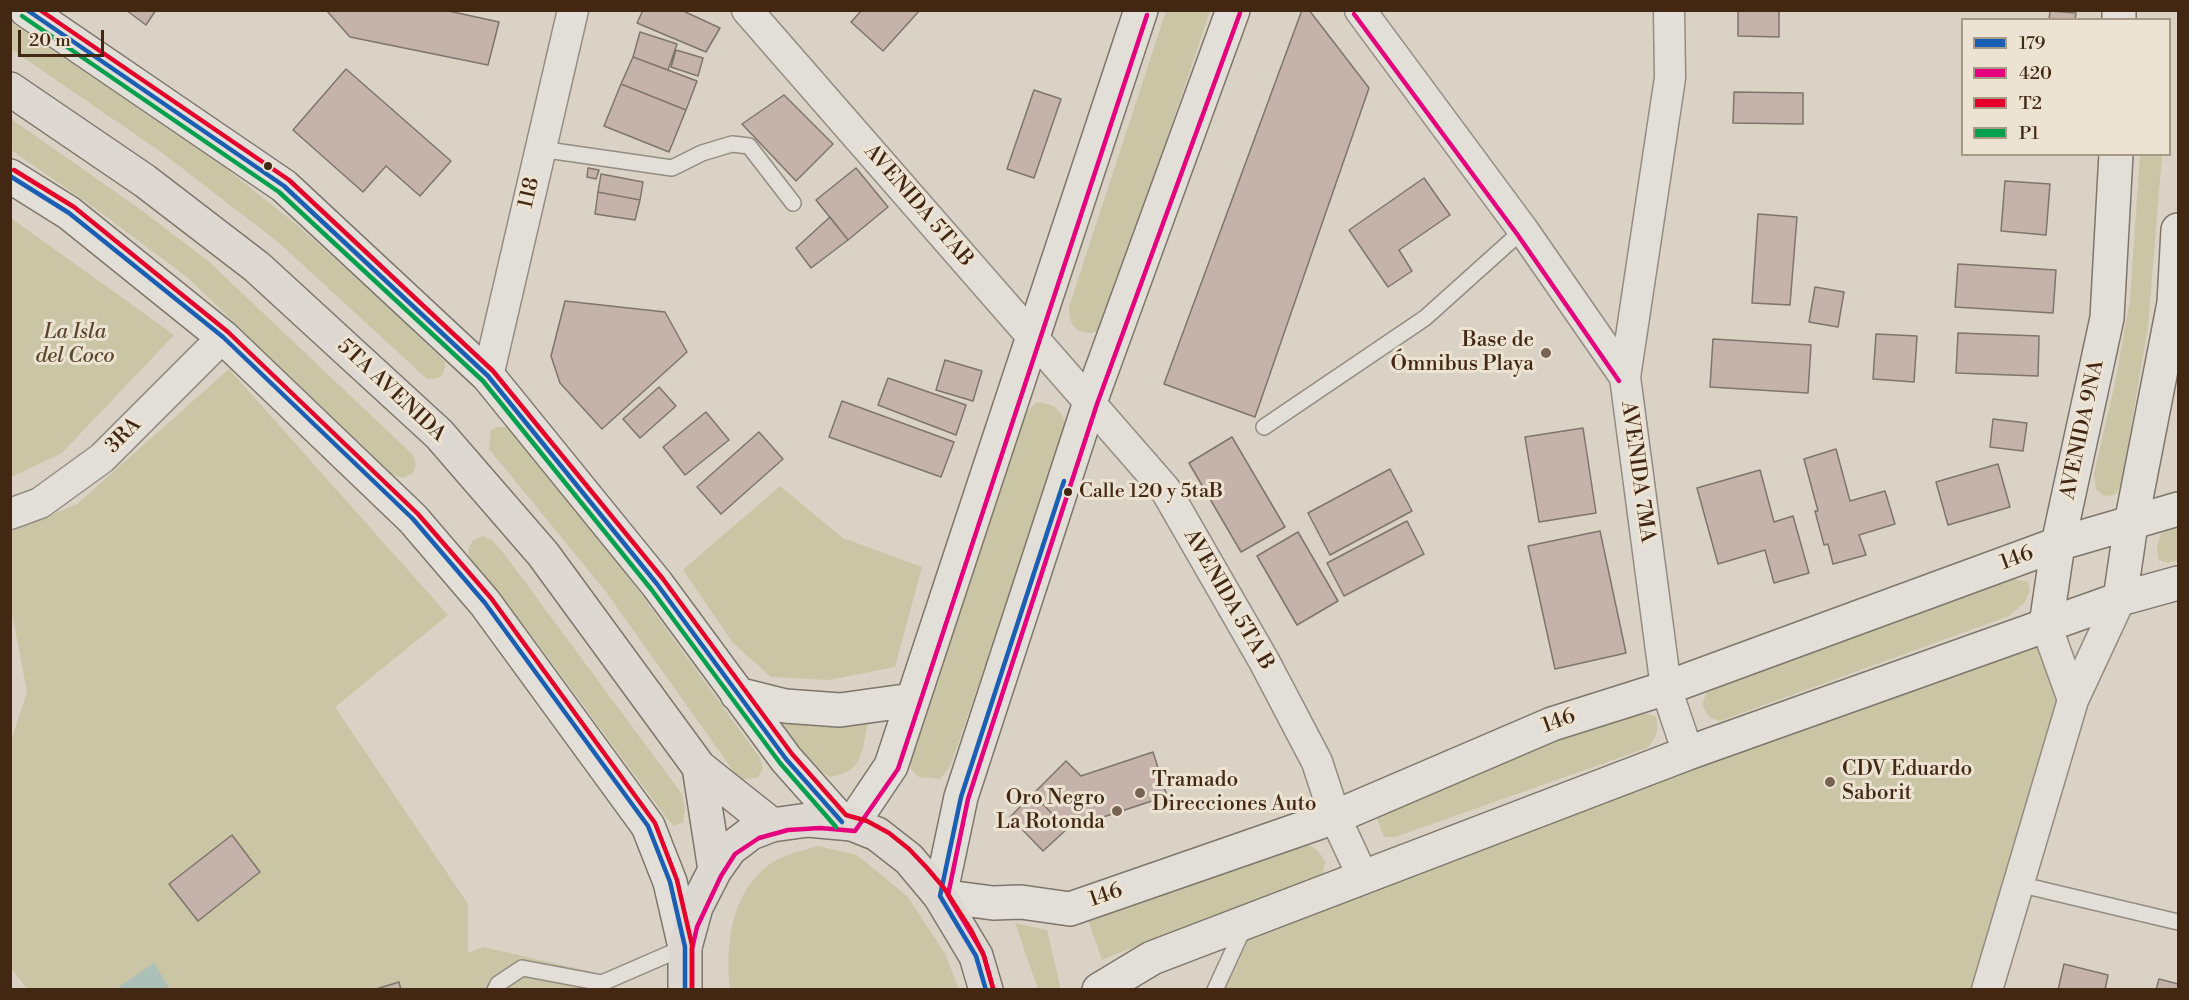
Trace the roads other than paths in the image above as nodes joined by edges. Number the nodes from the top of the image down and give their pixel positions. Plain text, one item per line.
1 (26, 10) edge
2 (573, 10) edge
3 (747, 10) edge
4 (1141, 10) edge
5 (1233, 10) edge
6 (1360, 10) edge
7 (1669, 10) edge
8 (10, 89) edge
9 (540, 149) junction
10 (2116, 156) edge
11 (10, 176) edge
12 (793, 203) dead end
13 (1523, 230) junction
14 (2178, 230) edge
15 (223, 337) junction
16 (1034, 338) junction
17 (488, 376) junction
18 (1625, 377) junction
19 (1090, 402) junction
20 (1264, 427) dead end
21 (2178, 509) edge
22 (10, 514) edge
23 (2131, 524) junction
24 (2058, 544) junction
25 (2178, 583) edge
26 (2120, 599) junction
27 (2046, 625) junction
28 (1666, 688) junction
29 (736, 694) junction
30 (912, 700) junction
31 (2073, 700) junction
32 (1688, 753) junction
33 (699, 766) junction
34 (1335, 817) junction
35 (847, 823) junction
36 (772, 825) junction
37 (715, 870) junction
38 (1363, 878) junction
39 (2018, 884) junction
40 (940, 896) junction
41 (2178, 922) edge
42 (1245, 923) junction
43 (685, 947) junction
44 (495, 990) edge
45 (685, 990) edge
46 (986, 990) edge
47 (1099, 990) edge
48 (1215, 990) edge
49 (1987, 990) edge

1 - 17 main road
2 - 9 street, 118
3 - 16 street, AVENIDA 5TAB
4 - 16 main road
5 - 19 main road
6 - 13 street
7 - 18 street, AVENIDA 7MA
8 - 33 highway, 5TA AVENIDA
9 - 12 lane
9 - 17 street, 118
10 - 24 main road, AVENIDA 9NA
11 - 15 main road
13 - 18 street
13 - 20 lane
14 - 23 main road
15 - 22 street, 3RA
15 - 43 main road
16 - 19 street, AVENIDA 5TAB
16 - 30 main road
17 - 29 main road
18 - 28 street, AVENIDA 7MA
19 - 34 street, AVENIDA 5TA B
19 - 40 main road
21 - 23 main road, 146
23 - 24 main road, 146
23 - 26 main road
24 - 27 main road, AVENIDA 9NA
24 - 28 main road, 146
25 - 26 main road
26 - 27 main road
26 - 31 street
27 - 31 street, AVENIDA 9NA
27 - 32 main road
28 - 32 street, AVENIDA 7MA
28 - 34 main road, 146
29 - 30 main road
29 - 35 main road
30 - 35 main road
31 - 39 street
32 - 38 main road
33 - 36 highway, 5TA AVENIDA
33 - 37 highway, 5TA AVENIDA
34 - 38 street, AVENIDA 5TA B
34 - 40 main road, 146
35 - 36 highway
35 - 40 highway
36 - 37 highway
37 - 43 highway
38 - 42 main road
39 - 41 lane
39 - 49 street
40 - 46 highway
42 - 47 main road
42 - 48 lane
43 - 44 lane
43 - 45 highway

